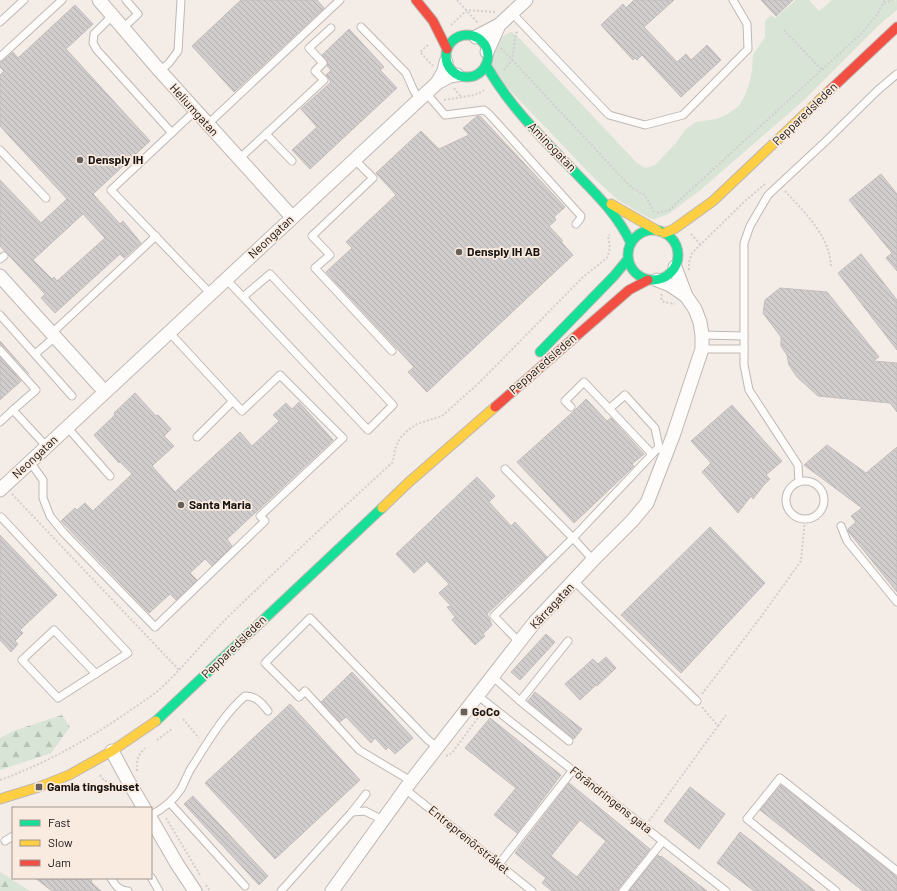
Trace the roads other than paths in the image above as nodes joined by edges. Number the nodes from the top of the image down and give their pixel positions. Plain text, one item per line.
1 (24, 0) edge
2 (62, 0) edge
3 (99, 0) edge
4 (126, 0) edge
5 (182, 0) edge
6 (340, 0) edge
7 (416, 0) edge
8 (526, 0) edge
9 (733, 0) edge
10 (512, 13) junction
11 (112, 16) junction
12 (433, 21) junction
13 (0, 22) edge
14 (361, 27) dead end
15 (897, 27) edge
16 (123, 28) junction
17 (331, 28) dead end
18 (480, 36) junction
19 (0, 56) edge
20 (447, 56) junction
21 (487, 58) junction
22 (160, 71) junction
23 (897, 74) edge
24 (457, 75) junction
25 (470, 77) junction
26 (437, 83) junction
27 (502, 94) junction
28 (426, 98) junction
29 (195, 111) junction
30 (208, 124) junction
31 (172, 133) junction
32 (266, 134) junction
33 (0, 150) edge
34 (239, 159) junction
35 (354, 159) junction
36 (292, 161) dead end
37 (46, 198) dead end
38 (603, 199) junction
39 (713, 201) junction
40 (292, 217) junction
41 (675, 217) dead end
42 (662, 222) dead end
43 (576, 224) dead end
44 (644, 224) junction
45 (694, 226) dead end
46 (661, 232) junction
47 (156, 236) junction
48 (683, 242) dead end
49 (631, 243) junction
50 (678, 252) junction
51 (625, 262) junction
52 (675, 267) junction
53 (0, 276) edge
54 (226, 279) junction
55 (653, 280) junction
56 (210, 293) junction
57 (686, 296) junction
58 (243, 297) junction
59 (0, 315) edge
60 (168, 332) junction
61 (53, 335) junction
62 (702, 335) junction
63 (744, 336) junction
64 (702, 349) junction
65 (744, 349) junction
66 (0, 350) edge
67 (392, 351) dead end
68 (35, 354) junction
69 (536, 356) dead end
70 (513, 379) dead end
71 (105, 392) junction
72 (72, 396) dead end
73 (233, 401) junction
74 (570, 407) dead end
75 (609, 409) junction
76 (13, 410) junction
77 (0, 422) edge
78 (67, 427) junction
79 (197, 437) dead end
80 (46, 446) junction
81 (663, 451) junction
82 (441, 453) junction
83 (652, 454) junction
84 (30, 462) junction
85 (505, 469) dead end
86 (110, 476) dead end
87 (798, 482) junction
88 (1, 488) edge
89 (0, 517) edge
90 (841, 526) dead end
91 (573, 538) junction
92 (593, 560) junction
93 (574, 581) junction
94 (897, 602) edge
95 (519, 642) junction
96 (568, 642) dead end
97 (96, 674) junction
98 (492, 676) junction
99 (478, 695) junction
100 (520, 701) junction
101 (697, 701) road end
102 (268, 711) dead end
103 (569, 741) dead end
104 (437, 747) junction
105 (112, 751) junction
106 (573, 770) junction
107 (408, 785) junction
108 (366, 794) dead end
109 (0, 799) edge
110 (170, 803) junction
111 (143, 807) edge
112 (352, 812) junction
113 (152, 814) edge
114 (383, 820) junction
115 (152, 821) edge
116 (12, 837) edge
117 (5, 841) dead end
118 (663, 841) junction
119 (499, 864) junction
120 (897, 871) edge
121 (111, 879) edge
122 (152, 879) edge
123 (245, 886) dead end
124 (337, 889) edge
125 (128, 891) edge
126 (159, 891) edge
127 (195, 891) edge
128 (281, 891) edge
129 (532, 891) edge
130 (623, 891) edge
131 (726, 891) edge
132 (836, 891) edge

1 - 13 lane
2 - 19 lane
3 - 11 street, Heliumgatan
4 - 16 lane
5 - 22 lane
6 - 30 lane
7 - 12 street
8 - 10 street
9 - 10 lane
10 - 18 street
11 - 16 street, Heliumgatan
11 - 31 lane
12 - 18 street
12 - 20 street
14 - 28 lane
15 - 39 street, Pepparedsleden
16 - 22 street, Heliumgatan
17 - 32 lane
18 - 20 street
18 - 21 street
20 - 24 street
20 - 26 street, Neongatan
21 - 25 street
21 - 27 street, Aminogatan
22 - 29 street, Heliumgatan
23 - 63 lane
24 - 25 street
24 - 26 street, Neongatan
25 - 27 street, Aminogatan
26 - 28 street, Neongatan
27 - 38 street, Aminogatan
28 - 35 street, Neongatan
28 - 43 lane
29 - 30 street, Heliumgatan
29 - 31 lane
30 - 34 street, Heliumgatan
31 - 47 lane
32 - 34 lane
32 - 36 lane
33 - 37 lane
34 - 40 street, Heliumgatan
35 - 40 street, Neongatan
35 - 67 lane
38 - 44 street, Aminogatan
38 - 49 street, Aminogatan
38 - 51 street
39 - 41 street
39 - 45 street, Pepparedsleden
39 - 46 street, Pepparedsleden
40 - 54 street, Neongatan
42 - 44 street
44 - 46 street, Aminogatan
46 - 49 street
46 - 50 street
47 - 56 lane
47 - 61 lane
48 - 50 street
49 - 51 street
50 - 52 street
51 - 55 street
51 - 69 street, Pepparedsleden
52 - 55 street
52 - 57 street, Kärragatan
53 - 61 street
54 - 56 street, Neongatan
54 - 58 lane
55 - 57 street, Kärragatan
55 - 82 street, Pepparedsleden
56 - 60 street, Neongatan
57 - 62 street, Kärragatan
58 - 58 lane
59 - 68 lane
60 - 71 street, Neongatan
60 - 73 lane
61 - 68 lane
61 - 71 street
62 - 63 lane
62 - 64 street, Kärragatan
63 - 65 lane
64 - 65 lane
64 - 81 street, Kärragatan
65 - 87 lane
66 - 76 lane
68 - 72 lane
70 - 82 street, Pepparedsleden
71 - 78 street, Neongatan
73 - 79 lane
73 - 84 lane
74 - 75 lane
75 - 81 lane
75 - 83 lane
76 - 77 lane
76 - 80 lane
78 - 80 street, Neongatan
78 - 86 lane
80 - 84 street, Neongatan
81 - 83 lane
81 - 92 street, Kärragatan
82 - 105 street, Pepparedsleden
83 - 91 lane
84 - 88 street, Neongatan
85 - 91 lane
87 - 87 lane
89 - 97 lane
90 - 94 lane
91 - 92 lane
91 - 95 lane
92 - 93 street, Kärragatan
93 - 95 street, Kärragatan
93 - 101 lane
95 - 98 street, Kärragatan
96 - 100 lane
97 - 97 lane
98 - 99 street, Kärragatan
98 - 100 lane
99 - 104 street, Kärragatan
99 - 106 lane, Förändringens gata
100 - 103 lane
102 - 110 lane
104 - 107 street, Kärragatan
104 - 107 lane, Entreprenörstråket
105 - 109 street, Pepparedsleden
105 - 111 street
106 - 118 lane, Förändringens gata
106 - 119 lane
107 - 114 street, Kärragatan
107 - 119 lane, Entreprenörstråket
108 - 112 lane
110 - 113 lane
110 - 123 lane
112 - 114 lane
112 - 128 lane
114 - 124 street, Kärragatan
115 - 127 street
116 - 117 lane
118 - 130 lane
118 - 131 lane, Förändringens gata
119 - 129 lane, Entreprenörstråket
120 - 132 lane
121 - 125 lane
122 - 126 lane

